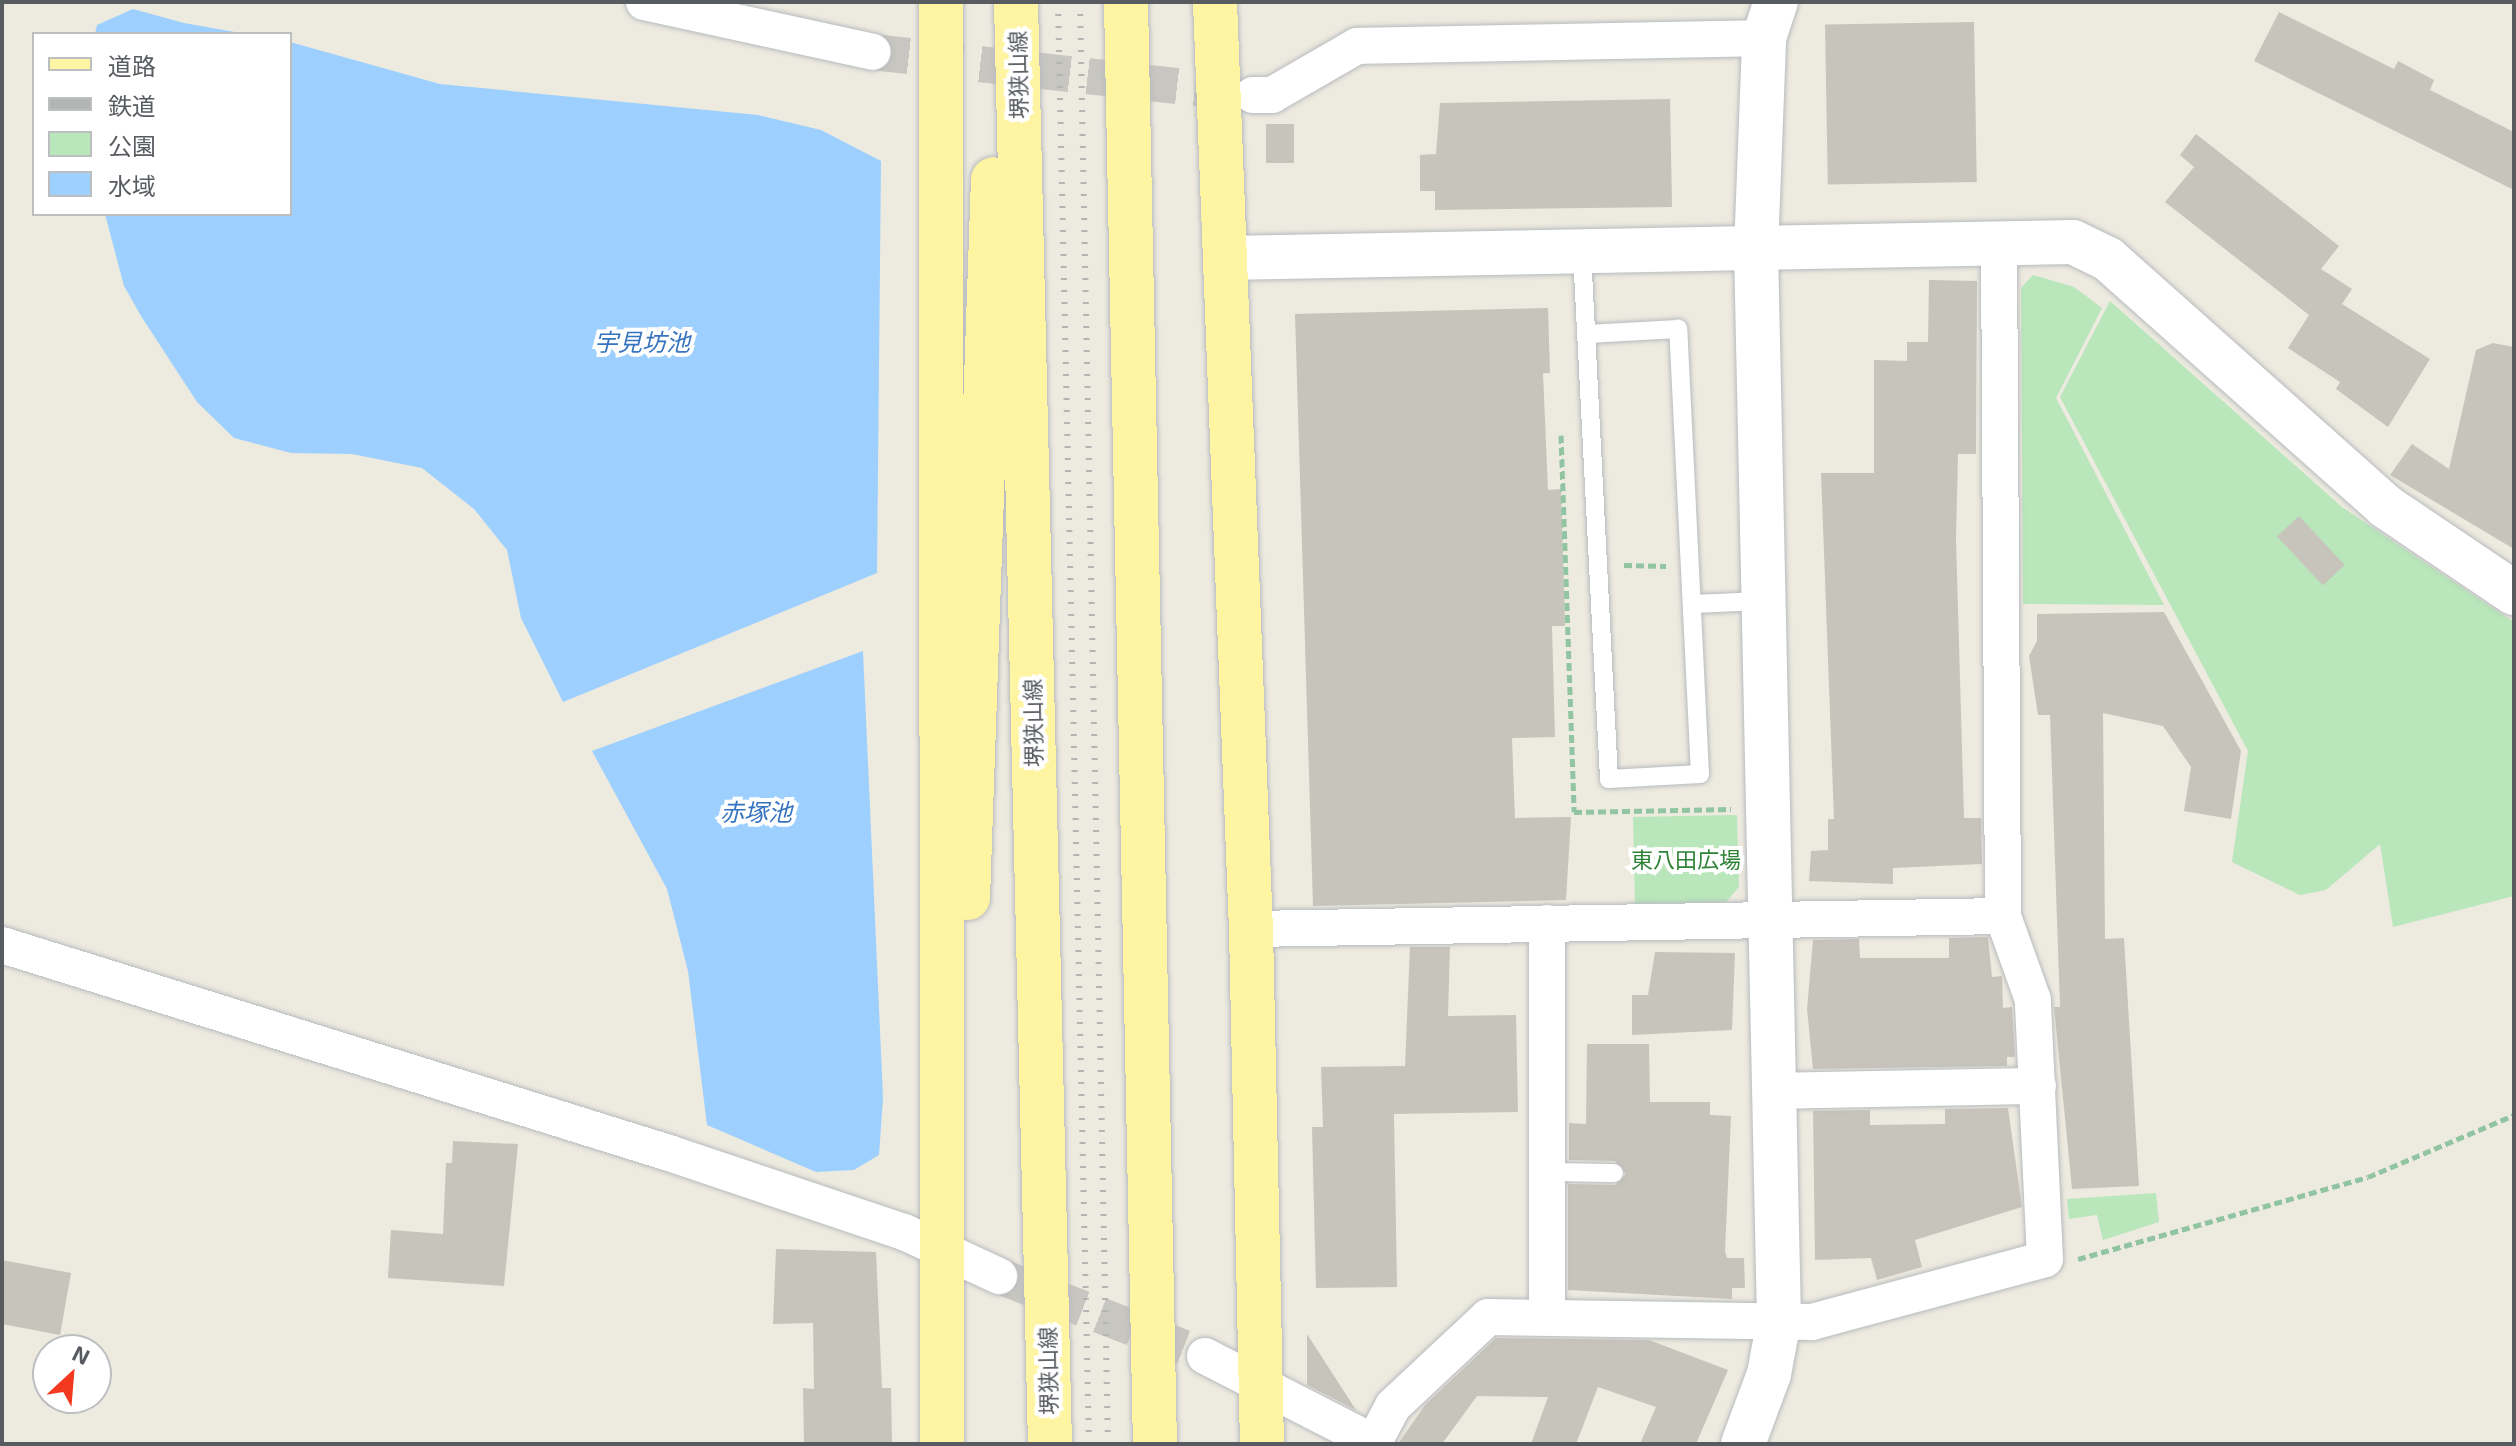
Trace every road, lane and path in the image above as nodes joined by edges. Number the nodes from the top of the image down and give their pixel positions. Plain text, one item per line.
1 (941, 2) edge
2 (1006, 2) edge
3 (1016, 2) edge
4 (1126, 2) edge
5 (1215, 2) edge
6 (655, 3) edge
7 (1770, 20) edge
8 (873, 52) tunnel mouth
9 (1253, 95) tunnel mouth
10 (1999, 243) junction
11 (1756, 251) junction
12 (1582, 253) junction
13 (1226, 258) junction
14 (1587, 334) junction
15 (1560, 425) dead end
16 (1567, 564) junction
17 (1599, 565) junction
18 (1690, 567) junction
19 (2514, 593) edge
20 (1762, 601) junction
21 (1692, 604) junction
22 (1743, 808) dead end
23 (2003, 916) junction
24 (1770, 918) junction
25 (1547, 923) junction
26 (1251, 929) junction
27 (2, 945) edge
28 (2038, 1086) junction
29 (1774, 1091) junction
30 (2514, 1115) edge
31 (1547, 1172) junction
32 (1614, 1173) dead end
33 (944, 1251) junction
34 (2045, 1259) junction
35 (999, 1276) tunnel mouth
36 (1547, 1316) junction
37 (1779, 1320) junction
38 (1205, 1356) tunnel mouth
39 (1261, 1383) junction
40 (1375, 1443) edge
41 (942, 1444) edge
42 (1050, 1444) edge
43 (1155, 1444) edge
44 (1262, 1444) edge
45 (1743, 1444) edge

1 - 33 main road
2 - 33 main road
3 - 42 main road, 堺狭山線
4 - 43 main road
5 - 13 main road
6 - 8 street
7 - 9 street
7 - 11 street
10 - 11 street
10 - 19 street
10 - 23 street
11 - 12 street
11 - 20 street
12 - 13 street
12 - 14 lane
13 - 26 main road
14 - 17 lane
14 - 18 lane
15 - 16 path
16 - 17 path
16 - 22 path
17 - 18 path
17 - 21 lane
18 - 21 lane
20 - 21 lane
20 - 24 street
23 - 24 street
23 - 28 street
24 - 25 street
24 - 29 street
25 - 26 street
25 - 31 street
26 - 39 main road
27 - 33 street
28 - 29 street
28 - 34 street
29 - 37 street
30 - 34 path
31 - 32 lane
31 - 36 street
33 - 35 street
33 - 41 main road
34 - 37 street
36 - 37 street
36 - 40 street
37 - 45 street
38 - 39 street
39 - 40 street
39 - 44 main road

